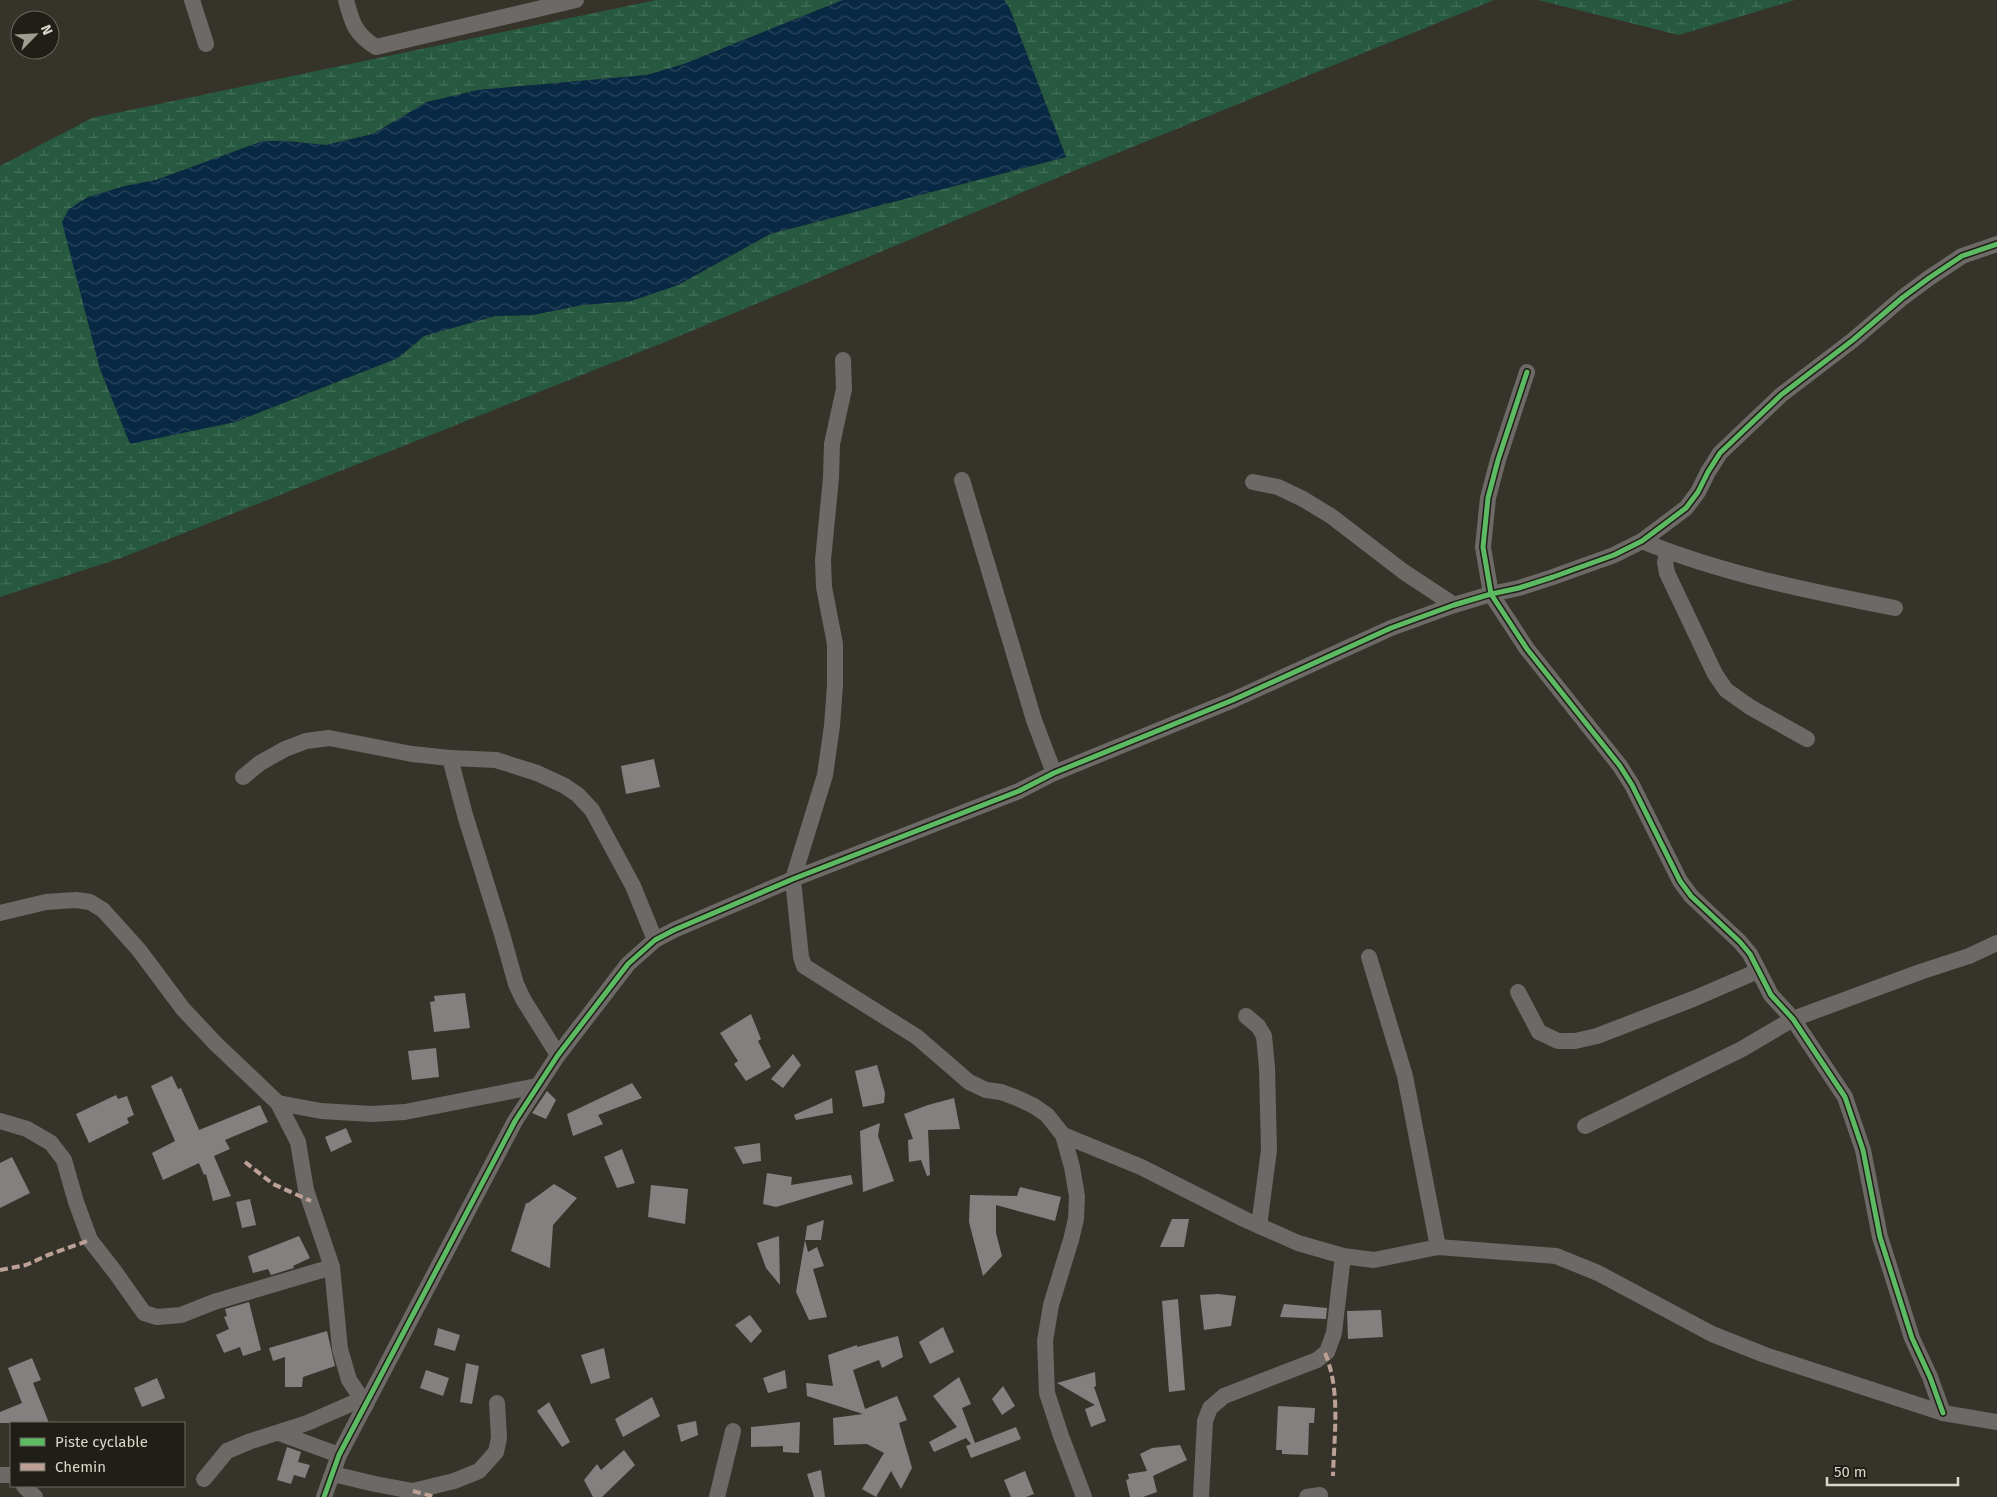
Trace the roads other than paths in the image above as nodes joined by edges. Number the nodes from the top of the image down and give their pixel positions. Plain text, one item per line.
1 (192, 0) edge
2 (346, 0) edge
3 (576, 0) edge
4 (206, 44) dead end
5 (1997, 244) edge
6 (843, 360) dead end
7 (1527, 372) dead end
8 (962, 480) dead end
9 (1253, 482) dead end
10 (1642, 541) junction
11 (1668, 552) junction
12 (1491, 594) junction
13 (1454, 605) junction
14 (1895, 608) dead end
15 (1807, 739) dead end
16 (450, 758) junction
17 (1054, 773) junction
18 (243, 777) dead end
19 (793, 879) junction
20 (0, 913) edge
21 (655, 940) junction
22 (1997, 943) edge
23 (1370, 957) dead end
24 (1758, 971) junction
25 (1518, 992) dead end
26 (1246, 1016) dead end
27 (1793, 1019) junction
28 (558, 1055) junction
29 (538, 1086) junction
30 (278, 1104) junction
31 (0, 1121) edge
32 (1585, 1126) dead end
33 (1063, 1135) junction
34 (1259, 1226) junction
35 (1438, 1247) junction
36 (1343, 1256) junction
37 (332, 1267) junction
38 (364, 1402) junction
39 (497, 1404) dead end
40 (1943, 1413) junction
41 (1997, 1422) edge
42 (733, 1431) dead end
43 (279, 1433) junction
44 (339, 1454) junction
45 (333, 1474) junction
46 (204, 1479) dead end
47 (25, 1487) edge
48 (35, 1497) edge
49 (324, 1497) edge
50 (717, 1497) edge
51 (1084, 1497) edge
52 (1201, 1497) edge

1 - 4 street
2 - 3 street
5 - 10 street
6 - 19 street
7 - 12 street
8 - 17 street
9 - 13 street
10 - 11 street
10 - 12 street
11 - 14 street
11 - 15 street
12 - 13 street
12 - 24 street
13 - 17 street
16 - 18 street
16 - 21 street
16 - 28 street
17 - 19 street
19 - 21 street
19 - 33 street
20 - 30 street
21 - 28 street
22 - 27 street
23 - 35 street
24 - 25 street
24 - 27 street
26 - 34 street
27 - 32 street
27 - 40 street
28 - 29 street
29 - 30 street
29 - 38 street
30 - 37 street
31 - 37 street
33 - 34 street
33 - 51 street
34 - 36 street
35 - 36 street
35 - 40 street
36 - 52 street
37 - 38 street
38 - 43 street
38 - 44 street
39 - 45 street
40 - 41 street
42 - 50 street
43 - 44 street
43 - 46 street
44 - 45 street
45 - 49 street
47 - 48 street

